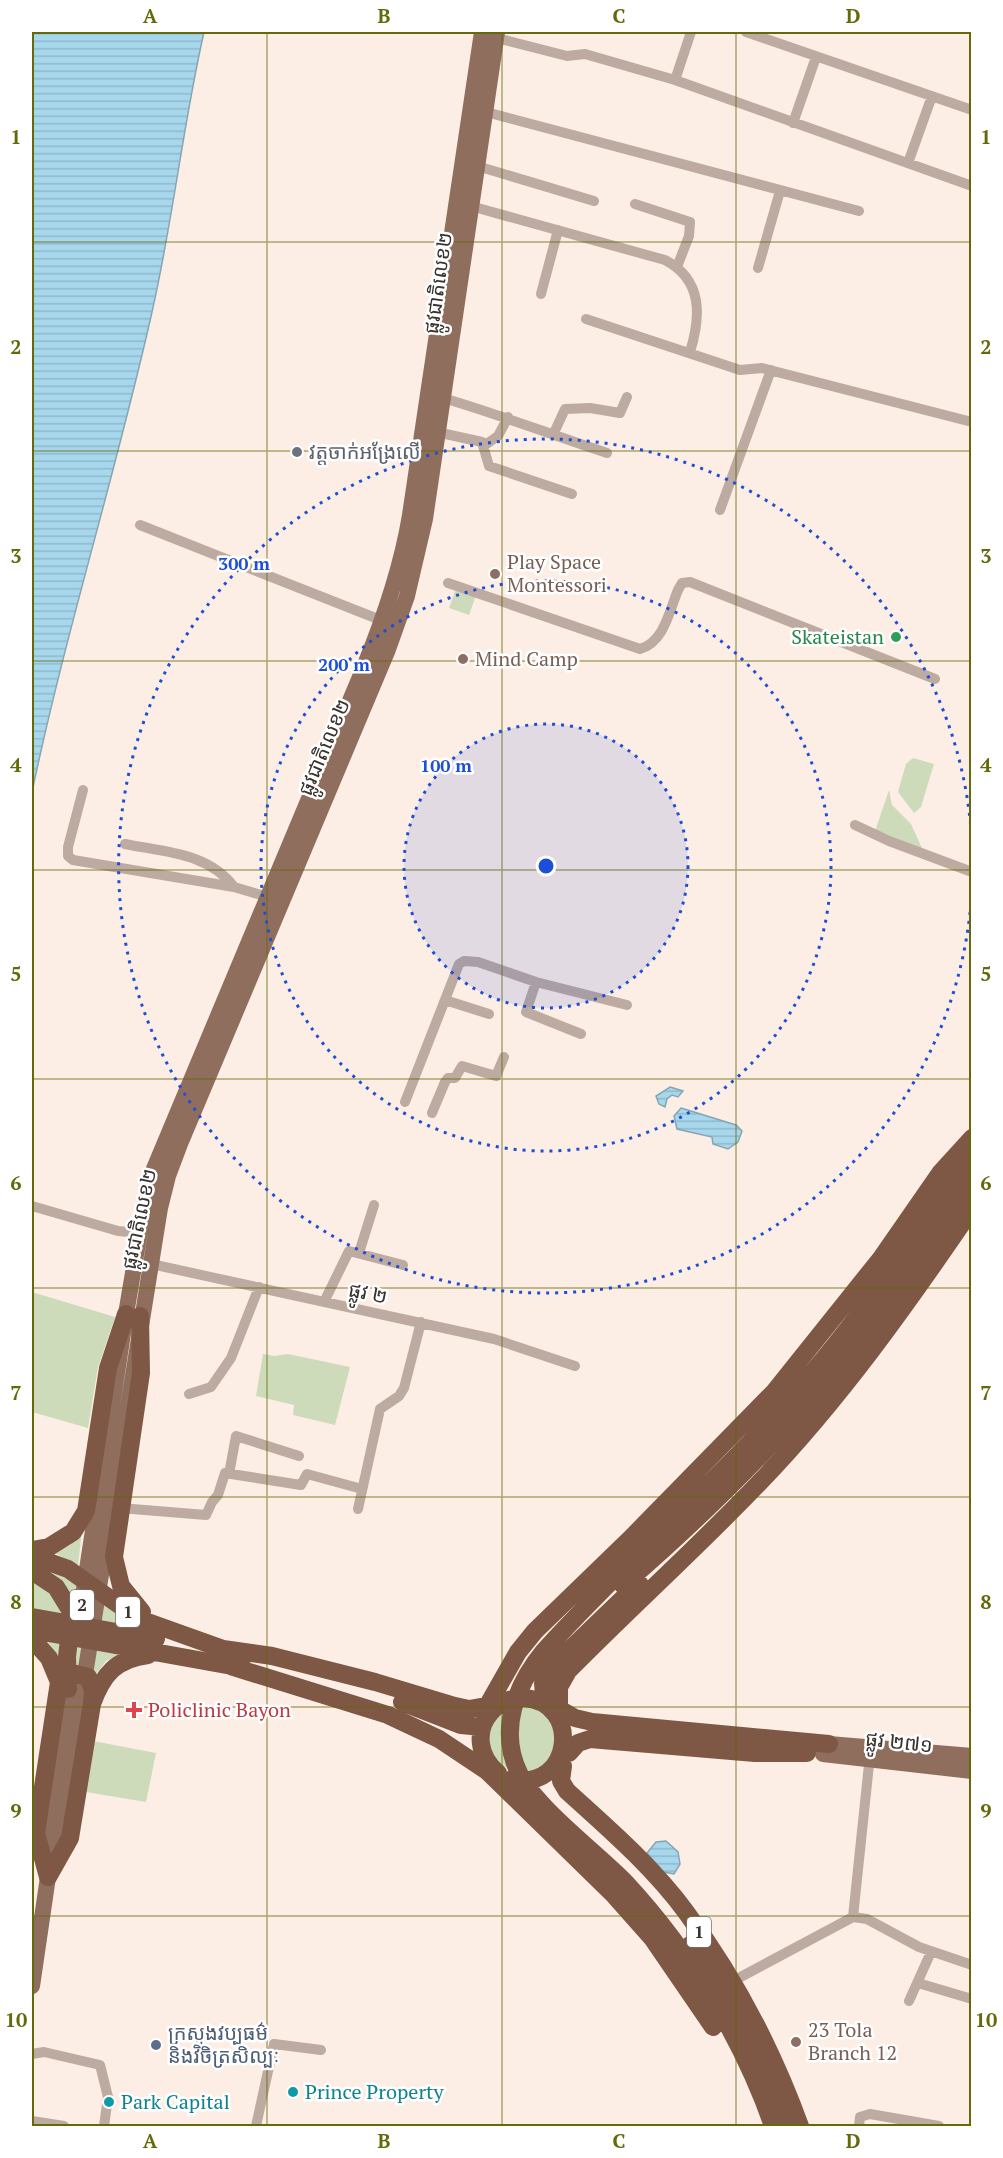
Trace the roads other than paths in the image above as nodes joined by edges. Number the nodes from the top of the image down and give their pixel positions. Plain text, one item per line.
1 (690, 32) edge
2 (746, 32) edge
3 (489, 34) edge
4 (816, 57) junction
5 (675, 80) junction
6 (932, 96) junction
7 (972, 110) edge
8 (486, 112) junction
9 (793, 123) junction
10 (908, 163) junction
11 (477, 166) junction
12 (972, 186) edge
13 (780, 191) junction
14 (594, 201) dead end
15 (464, 204) junction
16 (635, 204) dead end
17 (859, 211) dead end
18 (558, 230) junction
19 (677, 267) junction
20 (758, 268) dead end
21 (541, 294) dead end
22 (586, 319) dead end
23 (690, 352) junction
24 (771, 370) junction
25 (627, 397) dead end
26 (442, 398) junction
27 (508, 417) junction
28 (972, 422) edge
29 (430, 430) junction
30 (553, 435) junction
31 (485, 445) junction
32 (607, 453) dead end
33 (572, 494) dead end
34 (720, 510) dead end
35 (140, 525) dead end
36 (448, 583) dead end
37 (383, 621) junction
38 (369, 675) junction
39 (935, 679) dead end
40 (83, 790) dead end
41 (307, 824) junction
42 (855, 825) dead end
43 (125, 844) dead end
44 (972, 872) edge
45 (234, 887) junction
46 (268, 897) junction
47 (536, 982) junction
48 (445, 1000) junction
49 (627, 1005) dead end
50 (489, 1014) dead end
51 (581, 1034) dead end
52 (504, 1058) dead end
53 (405, 1102) dead end
54 (432, 1113) dead end
55 (972, 1138) edge
56 (972, 1154) edge
57 (972, 1181) edge
58 (374, 1205) dead end
59 (32, 1206) edge
60 (972, 1209) edge
61 (938, 1217) junction
62 (140, 1233) junction
63 (358, 1253) junction
64 (151, 1264) junction
65 (404, 1265) dead end
66 (259, 1287) junction
67 (324, 1302) junction
68 (133, 1315) junction
69 (421, 1322) junction
70 (575, 1366) dead end
71 (124, 1377) junction
72 (189, 1394) dead end
73 (780, 1434) junction
74 (300, 1456) dead end
75 (229, 1474) junction
76 (362, 1489) junction
77 (120, 1508) junction
78 (358, 1509) dead end
79 (32, 1550) edge
80 (32, 1556) edge
81 (652, 1556) junction
82 (32, 1571) edge
83 (32, 1617) edge
84 (32, 1630) edge
85 (177, 1633) junction
86 (32, 1639) edge
87 (165, 1653) junction
88 (229, 1655) junction
89 (373, 1695) junction
90 (63, 1696) junction
91 (92, 1704) junction
92 (491, 1705) junction
93 (554, 1705) junction
94 (482, 1727) junction
95 (826, 1749) junction
96 (791, 1752) junction
97 (483, 1753) junction
98 (870, 1754) junction
99 (972, 1756) edge
100 (562, 1758) junction
101 (972, 1770) edge
102 (497, 1777) junction
103 (53, 1835) junction
104 (48, 1877) junction
105 (853, 1917) junction
106 (699, 1931) junction
107 (931, 1952) junction
108 (664, 1956) junction
109 (972, 1965) edge
110 (722, 1983) junction
111 (918, 1983) junction
112 (32, 1986) edge
113 (972, 1999) edge
114 (909, 2001) dead end
115 (700, 2005) junction
116 (321, 2050) dead end
117 (32, 2054) edge
118 (32, 2121) edge
119 (774, 2121) edge
120 (64, 2127) edge
121 (104, 2127) edge
122 (256, 2127) edge
123 (800, 2127) edge
124 (859, 2127) edge
125 (939, 2127) edge

1 - 5 street
2 - 4 street
3 - 5 street
3 - 8 main road, ផ្លូវជាតិលេខ២ / 2
3 - 15 main road, ផ្លូវជាតិលេខ២ / 2
4 - 6 street
4 - 9 street
5 - 9 street
6 - 7 street
6 - 10 street
8 - 11 main road, ផ្លូវជាតិលេខ២ / 2
8 - 13 street
9 - 10 street
10 - 12 street
11 - 14 street
11 - 15 main road, ផ្លូវជាតិលេខ២ / 2
13 - 17 street
13 - 20 street
15 - 18 street
15 - 26 main road, ផ្លូវជាតិលេខ២ / 2
15 - 29 main road, ផ្លូវជាតិលេខ២ / 2
16 - 19 street
18 - 19 street
18 - 21 street
19 - 23 street
22 - 23 street
23 - 24 street
24 - 28 street
24 - 34 street
25 - 30 street
26 - 27 street
26 - 29 main road, ផ្លូវជាតិលេខ២ / 2
27 - 30 street
27 - 31 street
29 - 31 street
29 - 37 main road, ផ្លូវជាតិលេខ២ / 2
29 - 38 main road, ផ្លូវជាតិលេខ២ / 2
30 - 32 street
31 - 33 street
35 - 37 street
36 - 39 street
37 - 38 main road, ផ្លូវជាតិលេខ២ / 2
38 - 41 main road, ផ្លូវជាតិលេខ២ / 2
40 - 45 street
41 - 46 main road, ផ្លូវជាតិលេខ២ / 2
41 - 64 main road, ផ្លូវជាតិលេខ២ / 2
42 - 44 street
43 - 45 street
45 - 46 street
46 - 62 main road, ផ្លូវជាតិលេខ២ / 2
47 - 48 street
47 - 49 street
47 - 51 street
48 - 50 street
48 - 53 street
52 - 54 street
55 - 61 highway
56 - 61 highway
57 - 61 highway
58 - 63 street
59 - 62 street
60 - 61 highway
61 - 73 highway
61 - 73 highway
61 - 81 highway
62 - 68 main road, ផ្លូវជាតិលេខ២ / 2
63 - 65 street
63 - 67 street
64 - 66 street, ផ្លូវ ២
64 - 68 main road, ផ្លូវជាតិលេខ២ / 2
66 - 67 street, ផ្លូវ ២
66 - 72 street
67 - 69 street, ផ្លូវ ២
68 - 71 main road, 2
68 - 77 highway
68 - 79 highway
69 - 70 street, ផ្លូវ ២
69 - 76 street
71 - 90 main road, 2
71 - 103 main road, 2
73 - 81 highway
73 - 81 highway
74 - 75 street
75 - 76 street
75 - 77 street
76 - 78 street
77 - 85 highway
80 - 85 highway, 1
81 - 92 highway
81 - 93 highway
81 - 110 highway
82 - 90 highway
83 - 88 highway
84 - 87 highway, 1
85 - 88 highway, 1
86 - 90 highway
87 - 88 highway, 1
87 - 91 highway
88 - 89 highway
88 - 92 highway, 1
88 - 102 highway, 1
89 - 94 highway
89 - 97 highway
90 - 91 highway
90 - 103 main road, 2
90 - 104 highway
91 - 104 highway
92 - 93 highway
92 - 94 highway
92 - 102 highway
93 - 95 highway
93 - 100 highway
94 - 97 highway
95 - 96 highway
95 - 98 main road, ផ្លូវ ២៧១
96 - 100 highway
96 - 100 highway
97 - 102 highway
98 - 99 main road, ផ្លូវ ២៧១
98 - 101 main road, ផ្លូវ ២៧១
98 - 105 street
100 - 102 highway
100 - 106 highway, 1
100 - 110 highway
102 - 108 highway, 1
102 - 110 highway
103 - 104 main road, 2
104 - 112 main road, 2
105 - 107 street
105 - 110 street
106 - 108 highway
106 - 110 highway, 1
107 - 109 street
107 - 111 street
108 - 115 highway, 1
110 - 115 highway
110 - 119 highway
110 - 123 highway, 1
111 - 113 street
111 - 114 street
115 - 119 highway, 1
116 - 122 street
117 - 121 street
118 - 120 street
124 - 125 street

